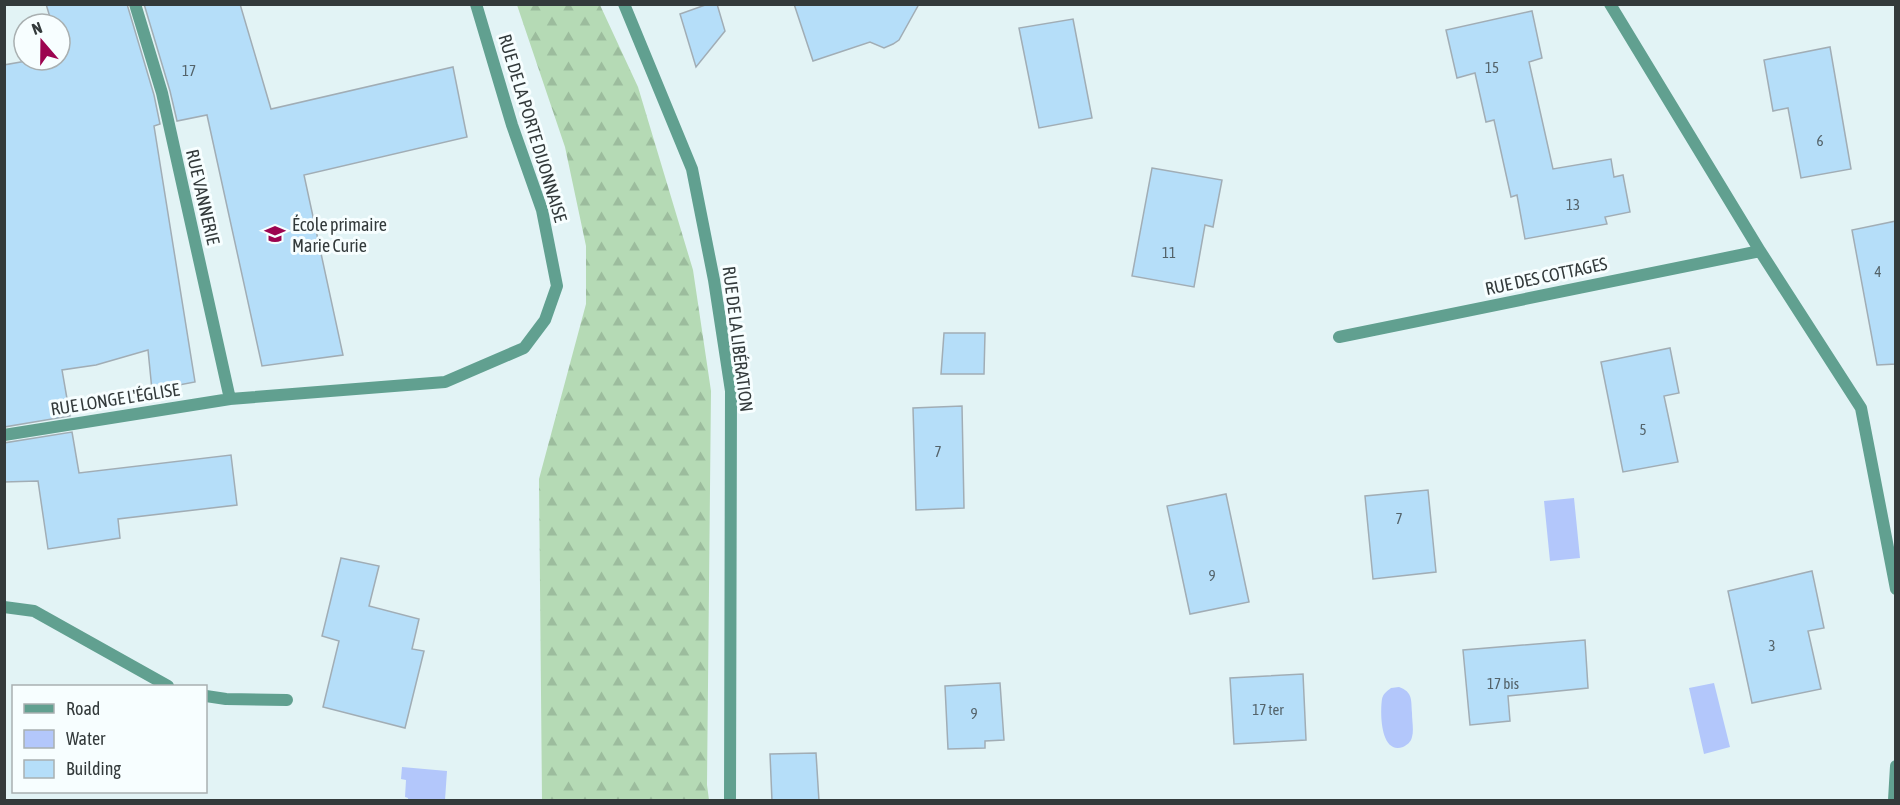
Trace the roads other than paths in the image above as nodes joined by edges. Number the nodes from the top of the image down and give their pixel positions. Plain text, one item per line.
1 (135, 4) edge
2 (476, 4) edge
3 (624, 4) edge
4 (1610, 4) edge
5 (1760, 250) junction
6 (1339, 338) dead end
7 (230, 399) junction
8 (4, 435) edge
9 (1896, 590) edge
10 (4, 607) edge
11 (165, 685) edge
12 (207, 696) edge
13 (287, 700) dead end
14 (1896, 766) edge
15 (730, 801) edge
16 (1894, 801) edge

1 - 7 street, RUE VANNERIE
2 - 7 street, RUE DE LA PORTE DIJONNAISE
3 - 15 street, RUE DE LA LIBÉRATION
4 - 5 street
5 - 6 street, RUE DES COTTAGES
5 - 9 street
7 - 8 street, RUE LONGE L'ÉGLISE
10 - 11 street
12 - 13 street
14 - 16 street

